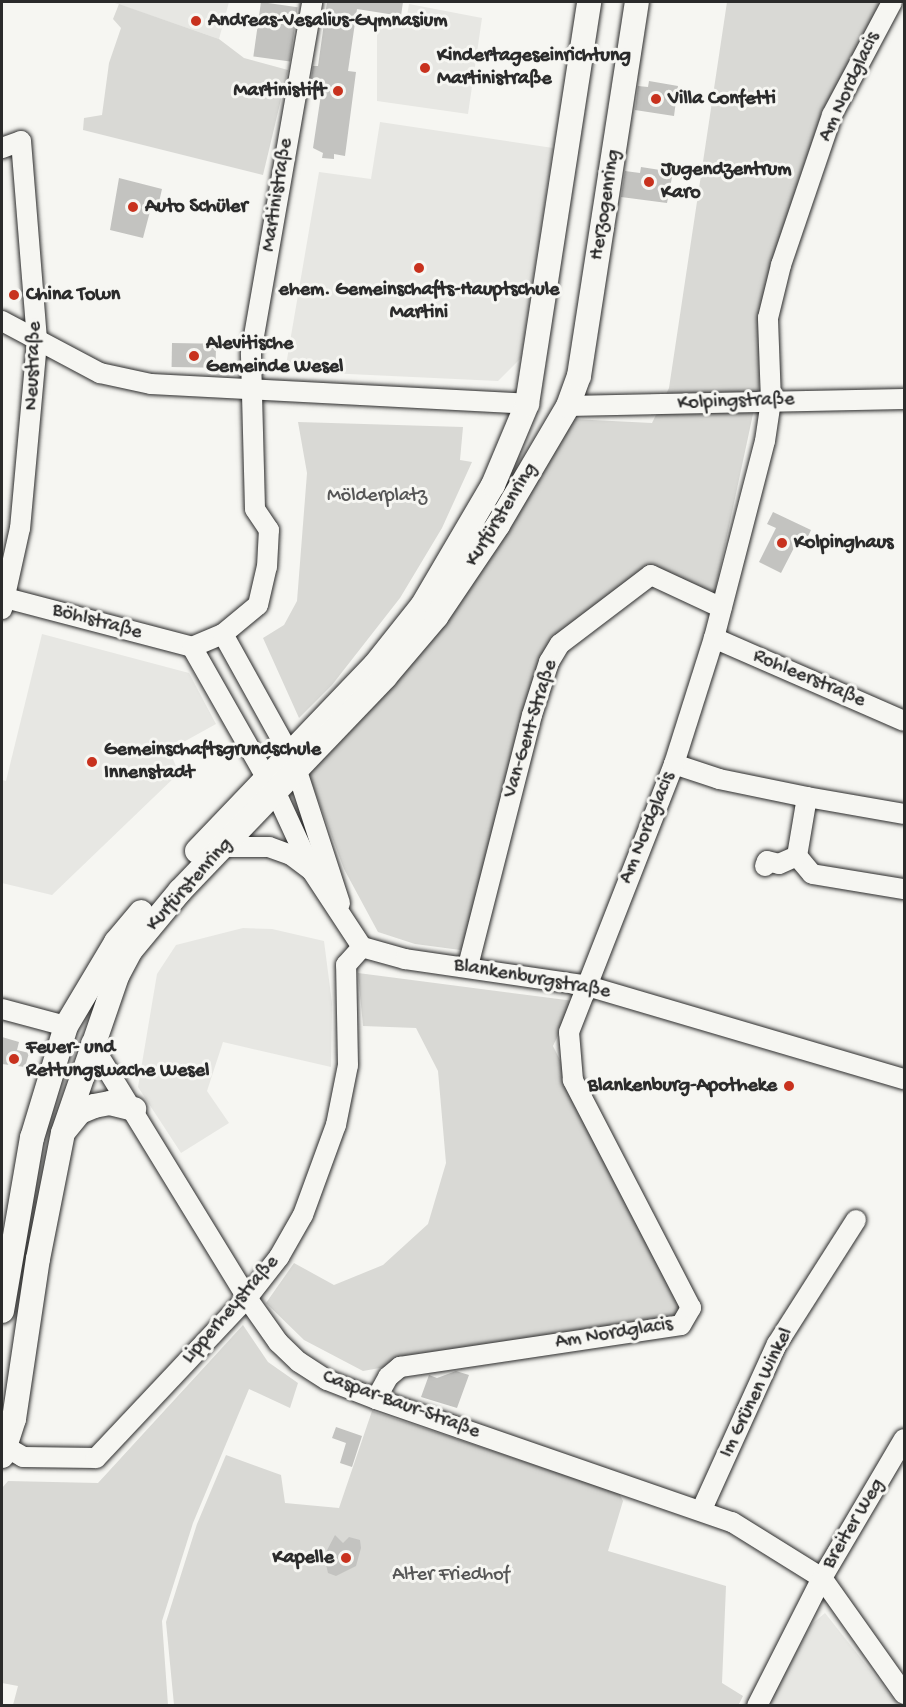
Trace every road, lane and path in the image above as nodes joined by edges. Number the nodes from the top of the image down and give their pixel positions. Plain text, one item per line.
1 (312, 2) edge
2 (589, 2) edge
3 (637, 2) edge
4 (892, 2) edge
5 (2, 148) edge
6 (2, 321) edge
7 (38, 342) junction
8 (252, 390) junction
9 (904, 399) edge
10 (771, 400) junction
11 (527, 404) junction
12 (568, 406) junction
13 (2, 602) edge
14 (722, 608) junction
15 (223, 634) junction
16 (714, 638) junction
17 (192, 647) junction
18 (904, 721) edge
19 (293, 762) junction
20 (674, 764) junction
21 (271, 785) junction
22 (807, 797) junction
23 (904, 814) edge
24 (224, 847) junction
25 (797, 856) junction
26 (765, 866) dead end
27 (312, 871) junction
28 (904, 889) edge
29 (346, 925) junction
30 (362, 947) junction
31 (468, 966) junction
32 (586, 979) junction
33 (2, 1009) edge
34 (66, 1026) junction
35 (91, 1043) junction
36 (904, 1079) edge
37 (134, 1109) junction
38 (63, 1133) junction
39 (856, 1220) dead end
40 (247, 1298) junction
41 (2, 1301) edge
42 (376, 1399) junction
43 (904, 1439) edge
44 (3, 1448) edge
45 (702, 1509) junction
46 (822, 1578) junction
47 (904, 1694) edge
48 (757, 1706) edge

1 - 8 street, Martinistraße
2 - 11 main road
3 - 12 main road, Herzogenring
4 - 10 street, Am Nordglacis
5 - 7 street, Neustraße
6 - 7 street
7 - 8 street
7 - 13 street, Neustraße
8 - 11 street
8 - 15 street
9 - 10 street, Kolpingstraße
10 - 12 street, Kolpingstraße
10 - 14 street, Am Nordglacis
11 - 12 main road
11 - 19 main road, Kurfürstenring
12 - 19 main road, Kurfürstenring
13 - 17 street, Böhlstraße
14 - 16 street, Am Nordglacis
14 - 31 street, Van-Gent-Straße
15 - 17 street
15 - 19 street
16 - 18 street, Rohleerstraße
16 - 20 street, Am Nordglacis
17 - 21 street
19 - 21 main road, Kurfürstenring
19 - 29 street
20 - 22 street
20 - 32 street, Am Nordglacis
21 - 24 main road, Kurfürstenring
21 - 27 street
21 - 34 main road, Kurfürstenring
22 - 23 street
22 - 25 street
24 - 27 street
24 - 35 main road, Kurfürstenring
25 - 26 street
25 - 28 street
27 - 29 street
29 - 30 street
30 - 31 street, Blankenburgstraße
30 - 40 street, Lipperheystraße
31 - 32 street, Blankenburgstraße
32 - 36 street, Blankenburgstraße
32 - 42 street, Am Nordglacis
33 - 34 street
34 - 35 main road
34 - 41 main road, Kurfürstenring
35 - 37 street, Caspar-Baur-Straße
35 - 38 main road, Kurfürstenring
37 - 38 main road
37 - 40 street, Caspar-Baur-Straße
38 - 44 main road, Kurfürstenring
39 - 45 street, Im Grünen Winkel
40 - 42 street, Caspar-Baur-Straße
40 - 44 street, Lipperheystraße
42 - 45 street, Caspar-Baur-Straße
43 - 46 street, Breiter Weg
45 - 46 street, Caspar-Baur-Straße
46 - 47 street
46 - 48 street, Breiter Weg

